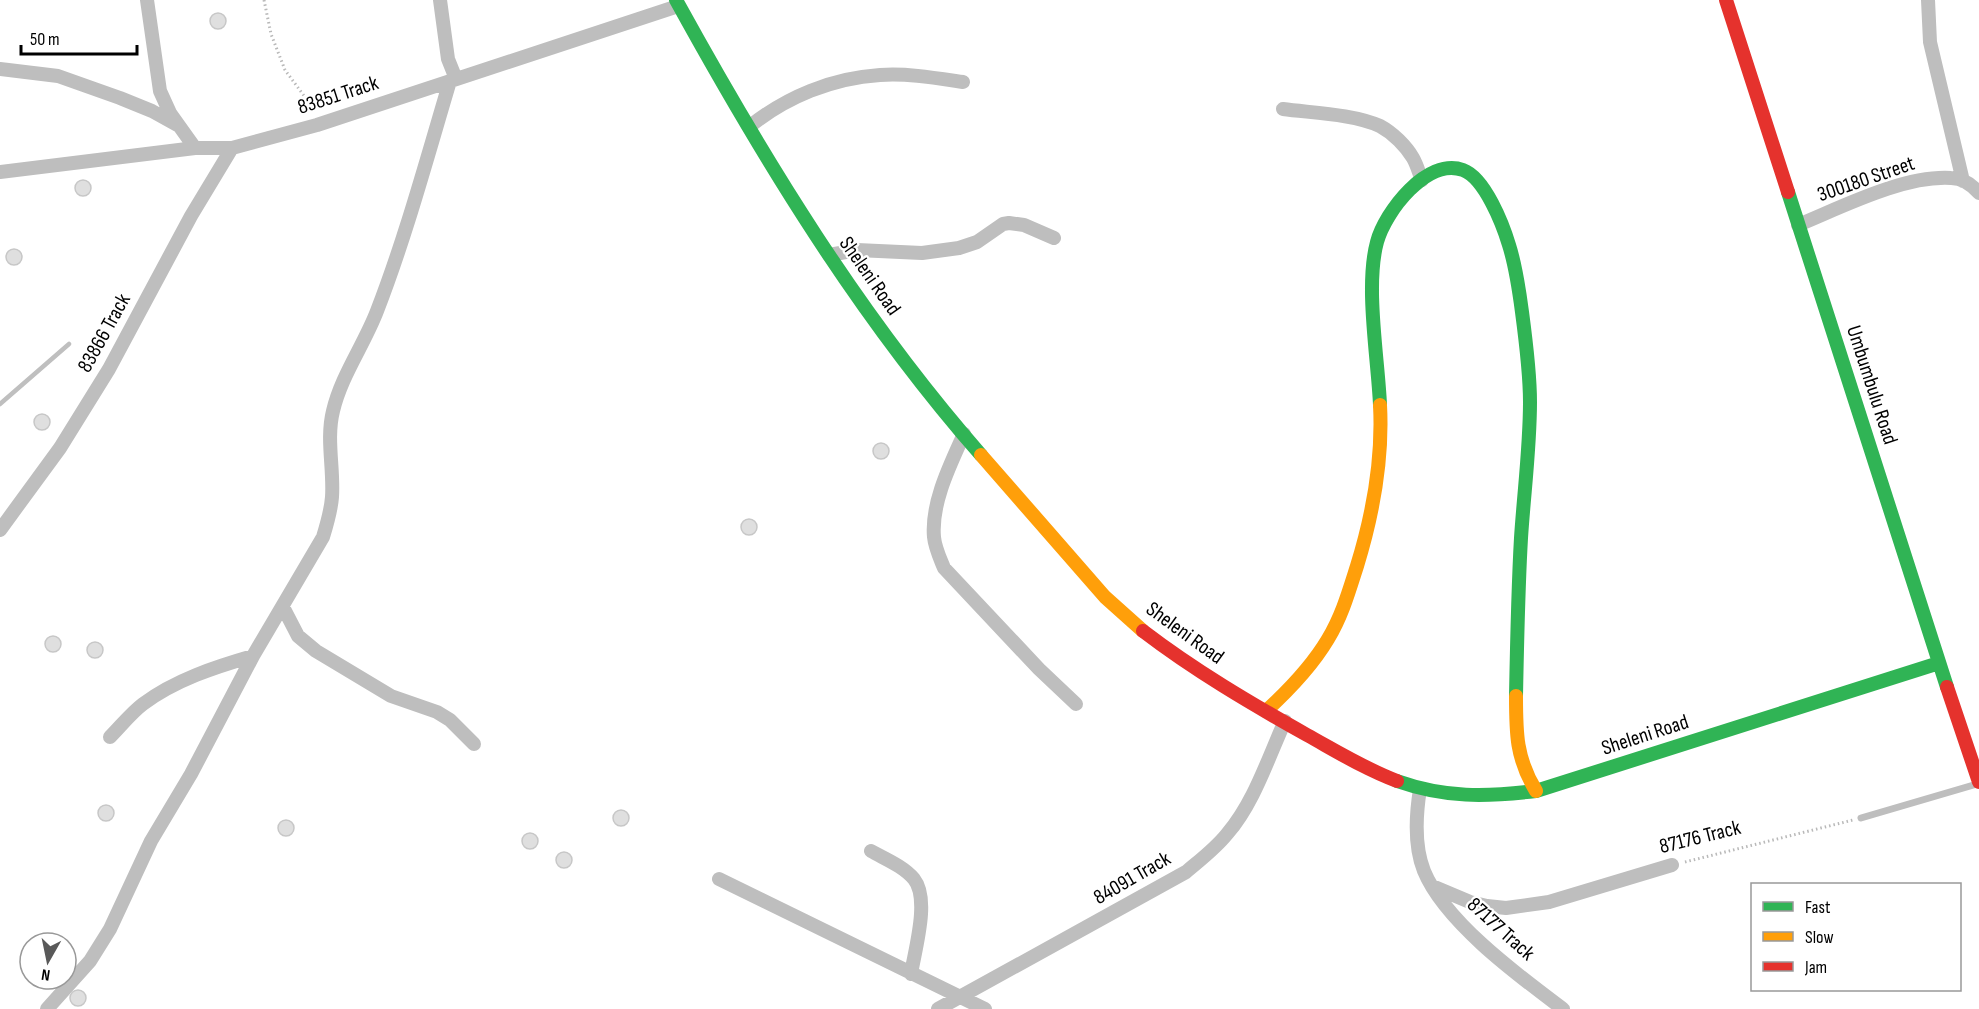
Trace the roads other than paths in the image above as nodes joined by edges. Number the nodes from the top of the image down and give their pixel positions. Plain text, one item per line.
1 (147, 0) edge
2 (440, 0) edge
3 (1726, 0) edge
4 (1928, 0) edge
5 (677, 3) edge
6 (0, 69) edge
7 (453, 80) junction
8 (963, 82) dead end
9 (1283, 109) dead end
10 (179, 126) junction
11 (749, 128) junction
12 (195, 148) junction
13 (232, 148) junction
14 (0, 172) edge
15 (1422, 180) junction
16 (1963, 181) junction
17 (1979, 193) edge
18 (1798, 225) junction
19 (1054, 238) dead end
20 (829, 255) junction
21 (964, 434) junction
22 (0, 530) edge
23 (283, 607) junction
24 (253, 656) junction
25 (1939, 663) junction
26 (1076, 704) dead end
27 (1266, 711) junction
28 (1285, 721) junction
29 (110, 737) dead end
30 (474, 744) dead end
31 (1979, 783) edge
32 (1420, 789) junction
33 (1536, 791) junction
34 (1861, 818) road end
35 (871, 851) dead end
36 (1672, 865) road end
37 (719, 879) dead end
38 (1432, 886) junction
39 (911, 974) junction
40 (959, 997) junction
41 (50, 1008) edge
42 (938, 1009) edge
43 (985, 1009) edge
44 (1563, 1009) edge

1 - 10 street
2 - 7 street
3 - 18 street, Umbumbulu Road
4 - 16 street
5 - 7 street, 83851 Track
5 - 11 street, Sheleni Road
6 - 10 street
7 - 13 street, 83851 Track
7 - 23 street
8 - 11 street
9 - 15 street
10 - 12 street
11 - 20 street, Sheleni Road
12 - 13 street, 83851 Track
12 - 14 street, 83851 Track
13 - 22 street, 83866 Track
15 - 27 street
15 - 33 street
16 - 17 street
16 - 18 street, 300180 Street
18 - 25 street, Umbumbulu Road
19 - 20 street
20 - 21 street, Sheleni Road
21 - 26 street
21 - 27 street, Sheleni Road
23 - 24 street
23 - 30 street
24 - 29 street
24 - 41 street
25 - 31 street, Umbumbulu Road
25 - 33 street, Sheleni Road
27 - 28 street, Sheleni Road
28 - 32 street, Sheleni Road
28 - 40 street, 84091 Track
31 - 34 lane
32 - 33 street, Sheleni Road
32 - 38 street, 87177 Track
35 - 39 street
36 - 38 street, 87176 Track
37 - 39 street
38 - 44 street, 87177 Track
39 - 40 street
40 - 42 street, 84091 Track
40 - 43 street

